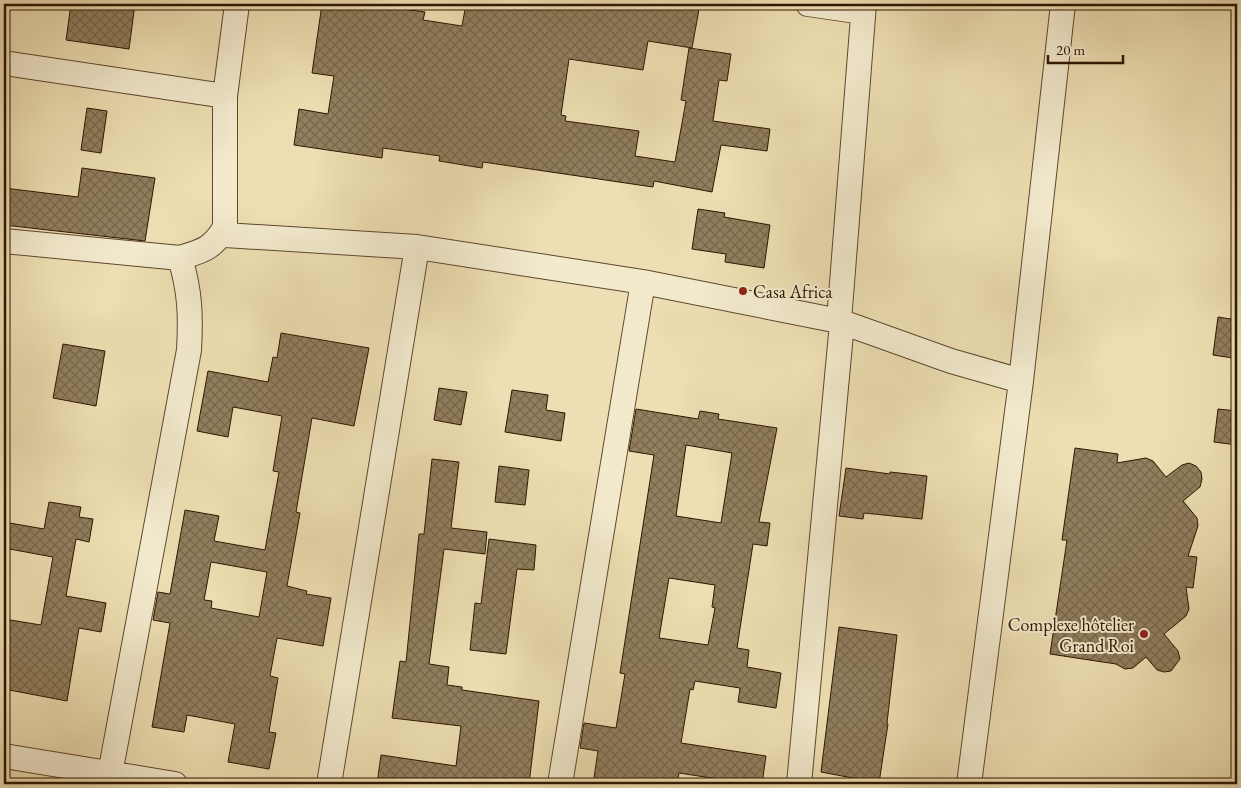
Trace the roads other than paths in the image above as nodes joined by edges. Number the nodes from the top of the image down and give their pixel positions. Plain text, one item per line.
1 (237, 4) edge
2 (808, 4) edge
3 (1063, 4) edge
4 (863, 8) edge
5 (4, 63) edge
6 (225, 96) junction
7 (225, 235) junction
8 (4, 241) edge
9 (417, 246) junction
10 (180, 258) junction
11 (643, 282) junction
12 (840, 322) junction
13 (1021, 382) junction
14 (4, 756) edge
15 (110, 774) junction
16 (175, 784) edge
17 (329, 784) edge
18 (560, 784) edge
19 (799, 784) edge
20 (969, 784) edge

1 - 6 street
2 - 4 street
3 - 13 street
4 - 12 street
5 - 6 street
6 - 7 street
7 - 9 street
7 - 10 street
8 - 10 street
9 - 11 street
9 - 17 street
10 - 15 street
11 - 12 street
11 - 18 street
12 - 13 street
12 - 19 street
13 - 20 street
14 - 15 street
15 - 16 street

